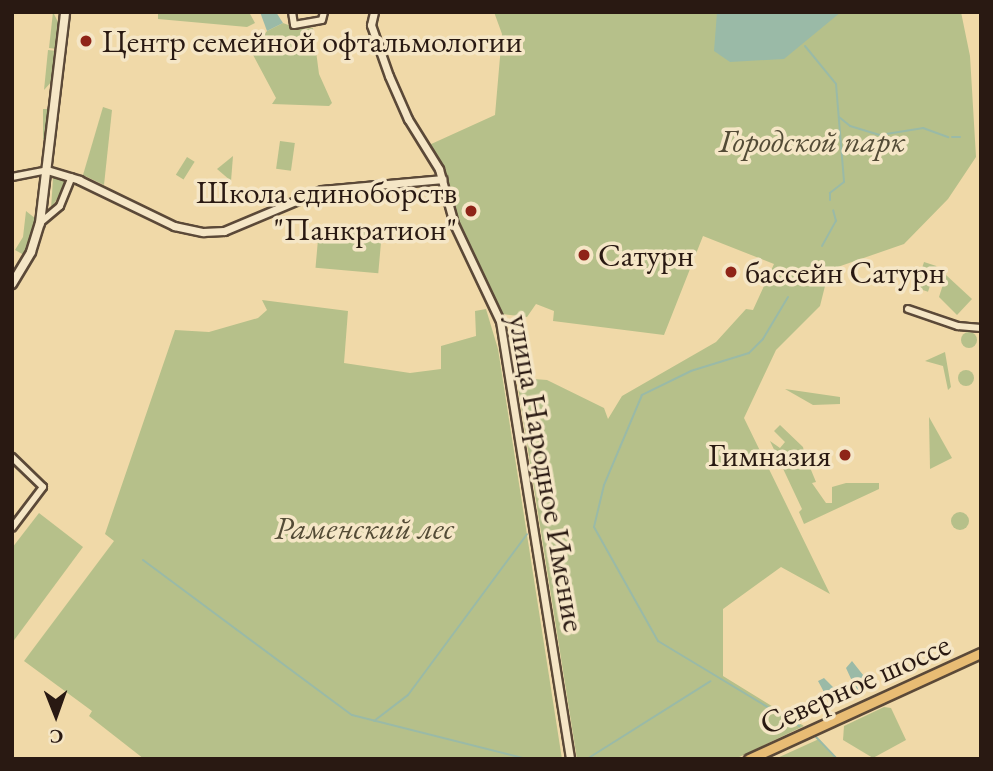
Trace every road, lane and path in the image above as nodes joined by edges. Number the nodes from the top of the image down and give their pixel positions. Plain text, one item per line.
1 (65, 12) edge
2 (292, 12) edge
3 (324, 12) edge
4 (374, 12) edge
5 (47, 170) junction
6 (12, 177) edge
7 (72, 177) junction
8 (443, 179) junction
9 (40, 223) junction
10 (12, 284) edge
11 (908, 309) dead end
12 (981, 328) edge
13 (12, 457) edge
14 (12, 528) edge
15 (981, 653) edge
16 (570, 759) edge
17 (749, 759) edge

1 - 5 main road
2 - 3 street
4 - 8 street, улица Народное Имение
5 - 6 street
5 - 7 street
5 - 9 main road
7 - 8 street
7 - 9 street
8 - 16 street, улица Народное Имение
9 - 10 main road
11 - 12 street
13 - 14 street
15 - 17 main road, Северное шоссе

